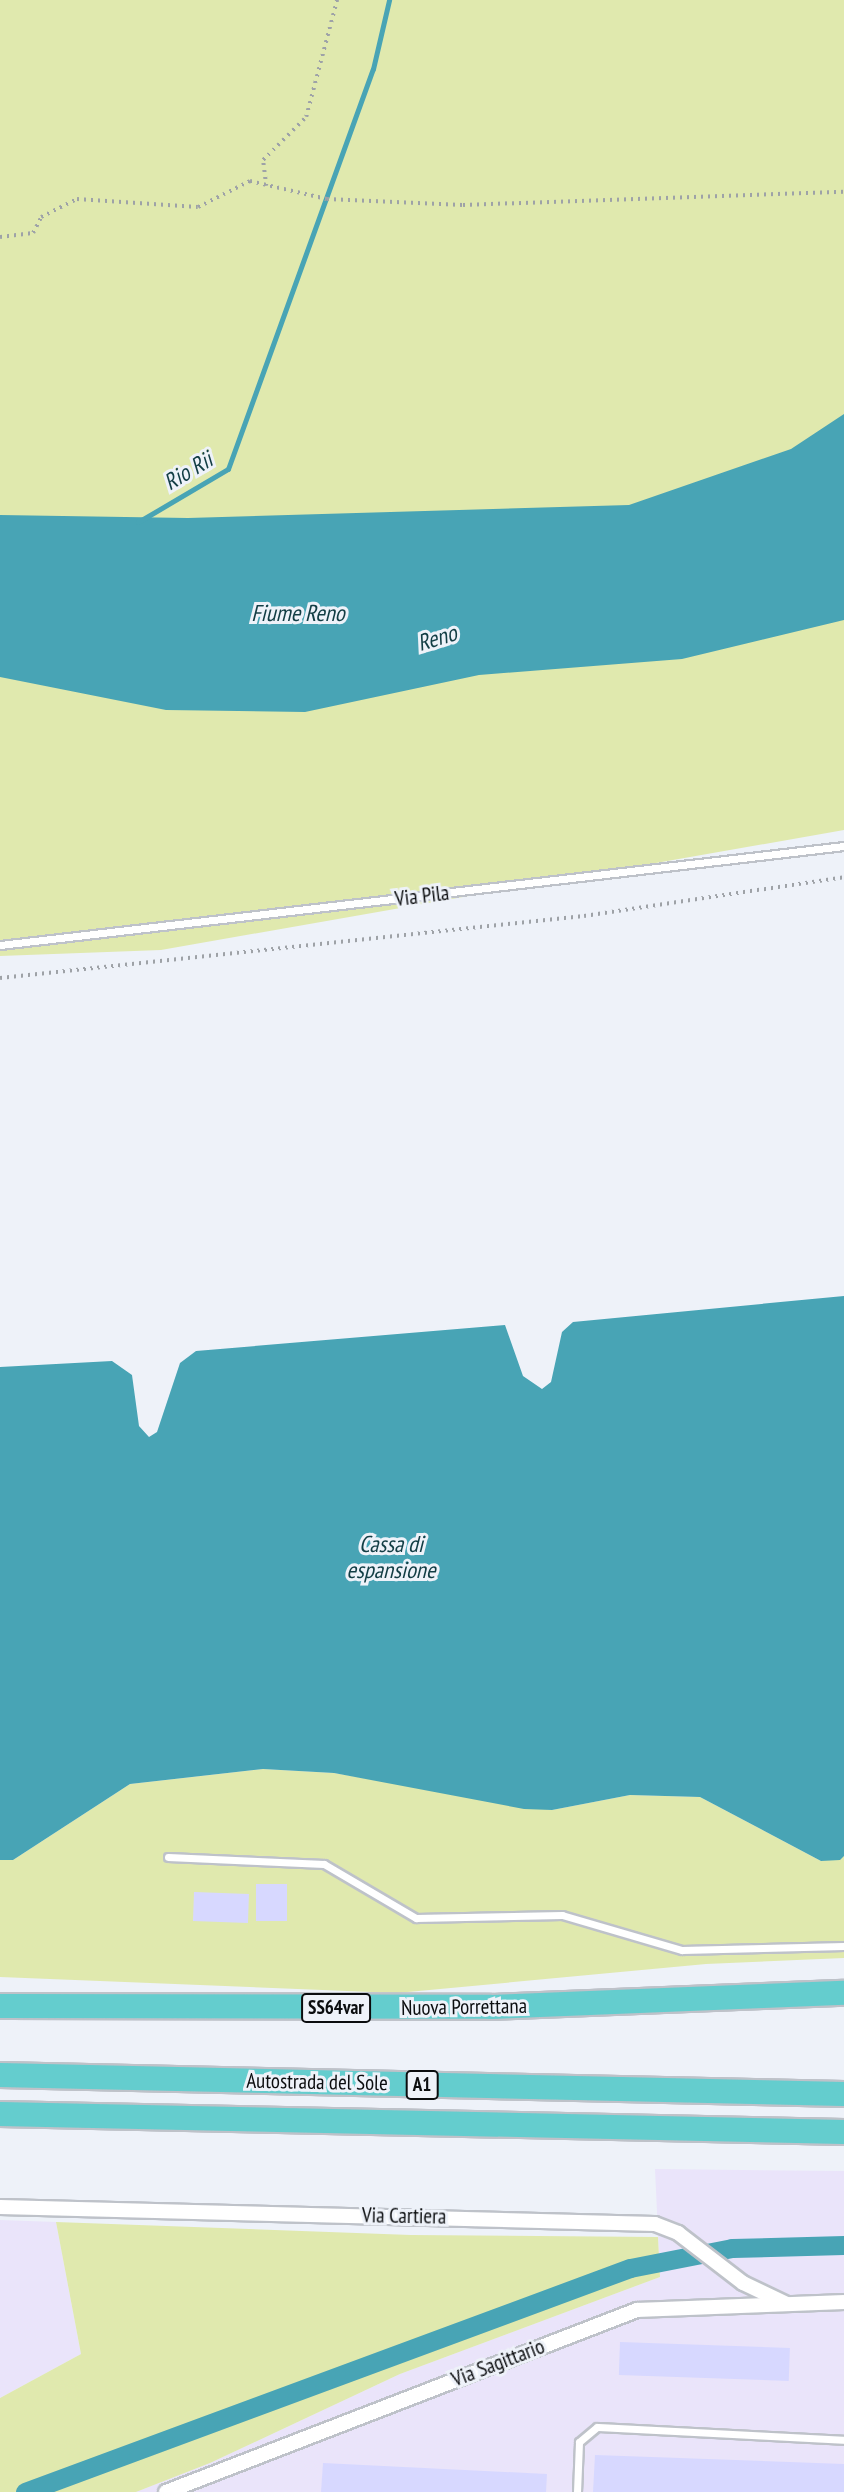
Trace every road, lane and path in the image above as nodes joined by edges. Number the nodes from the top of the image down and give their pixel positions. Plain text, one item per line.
1 (337, 0) edge
2 (266, 186) junction
3 (844, 192) edge
4 (0, 237) edge
5 (844, 846) edge
6 (844, 877) edge
7 (0, 944) edge
8 (0, 978) edge
9 (168, 1857) dead end
10 (844, 1946) edge
11 (844, 1993) edge
12 (672, 2003) junction
13 (0, 2006) edge
14 (844, 2007) edge
15 (0, 2076) edge
16 (844, 2094) edge
17 (0, 2115) edge
18 (844, 2132) edge
19 (0, 2207) edge
20 (844, 2302) edge
21 (785, 2303) junction
22 (844, 2440) edge
23 (166, 2492) edge
24 (578, 2492) edge

1 - 2 path
2 - 3 path
2 - 4 path
5 - 7 lane, Via Pila
6 - 8 path
9 - 10 lane
11 - 12 highway, Nuova Porrettana / SS64var
12 - 13 highway, Nuova Porrettana / SS64var
12 - 14 highway
15 - 16 highway, Autostrada del Sole / A1
17 - 18 highway, Autostrada del Sole / A1
19 - 21 street, Via Cartiera
20 - 21 street, Via Sagittario
21 - 23 street, Via Sagittario
22 - 24 lane

